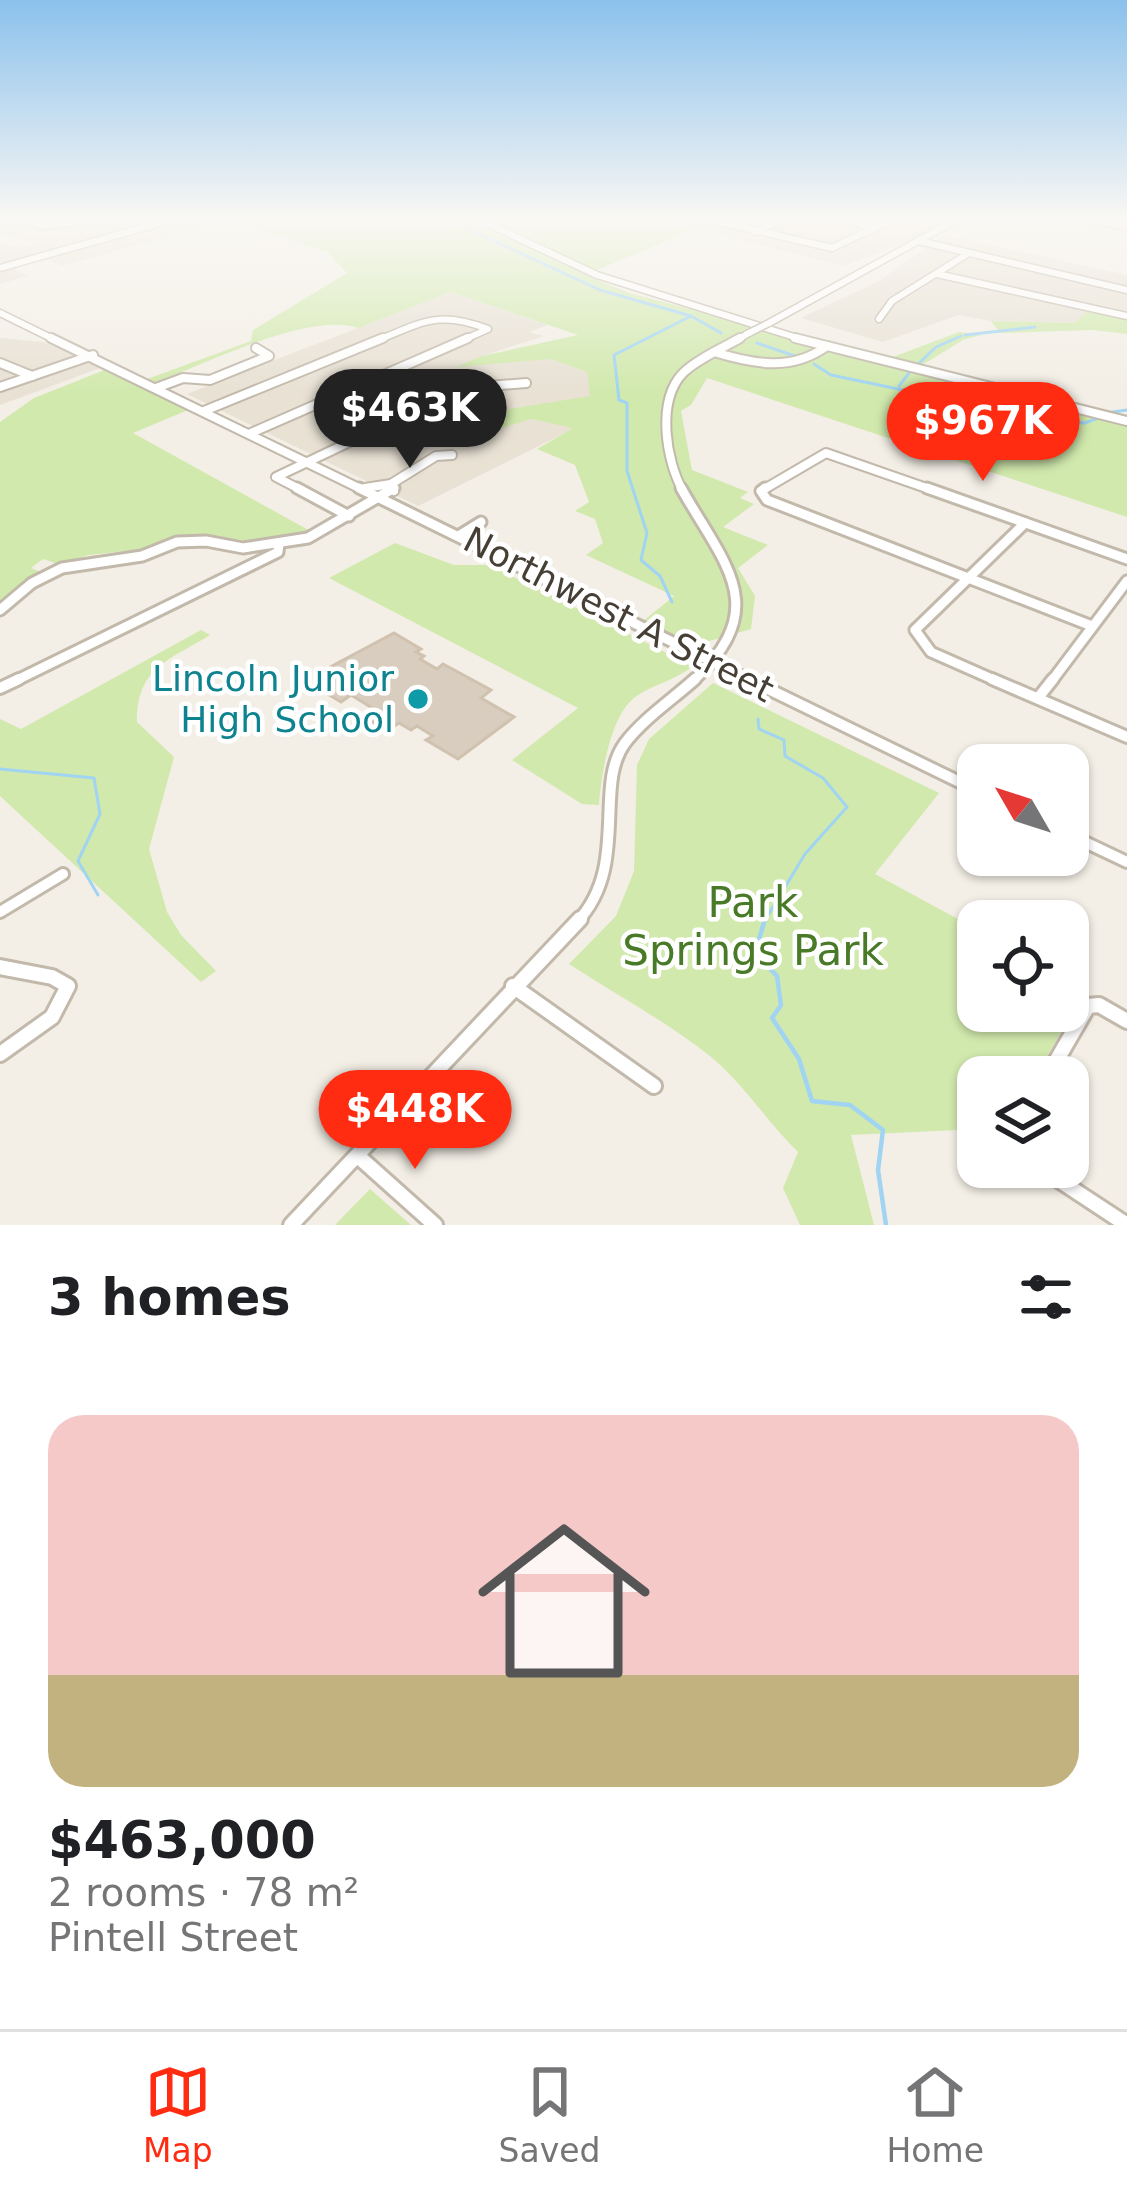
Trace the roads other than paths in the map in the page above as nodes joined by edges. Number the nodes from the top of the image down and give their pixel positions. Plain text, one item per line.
1 (599, 277) edge
2 (853, 277) edge
3 (932, 277) edge
4 (951, 277) edge
5 (1072, 277) edge
6 (1127, 290) edge
7 (0, 313) edge
8 (1127, 316) edge
9 (879, 319) dead end
10 (827, 346) junction
11 (256, 348) dead end
12 (714, 352) junction
13 (93, 355) junction
14 (0, 363) edge
15 (32, 376) junction
16 (526, 383) dead end
17 (0, 387) edge
18 (156, 388) junction
19 (204, 410) junction
20 (1127, 421) edge
21 (251, 433) junction
22 (452, 454) dead end
23 (309, 461) junction
24 (391, 484) junction
25 (364, 488) junction
26 (385, 498) junction
27 (350, 516) junction
28 (481, 523) dead end
29 (1025, 523) junction
30 (460, 535) junction
31 (279, 544) junction
32 (1127, 560) edge
33 (968, 576) junction
34 (1127, 581) edge
35 (0, 610) edge
36 (1092, 626) junction
37 (714, 661) junction
38 (0, 688) edge
39 (1038, 698) junction
40 (1127, 737) edge
41 (957, 781) edge
42 (1089, 844) edge
43 (1127, 862) edge
44 (63, 874) dead end
45 (0, 912) edge
46 (0, 967) edge
47 (513, 986) junction
48 (1127, 1021) edge
49 (0, 1054) edge
50 (1059, 1056) edge
51 (654, 1086) dead end
52 (359, 1156) junction
53 (1071, 1188) edge
54 (291, 1225) edge
55 (436, 1225) edge
56 (1127, 1225) edge

1 - 10 street
2 - 12 street, bridge
3 - 9 street
4 - 8 street
5 - 6 street
7 - 13 street, Northwest A Street
10 - 12 street
10 - 20 street
11 - 18 street
12 - 37 street
13 - 15 street
13 - 18 street, Northwest A Street
14 - 15 street
15 - 17 street
16 - 23 street
18 - 19 street, Northwest A Street
19 - 21 street, Northwest A Street
19 - 21 street
21 - 23 street, Northwest A Street
22 - 24 street
23 - 25 street, Northwest A Street
23 - 27 street
24 - 25 street
24 - 26 street
25 - 26 street, Northwest A Street
26 - 27 street
26 - 30 street, Northwest A Street
27 - 31 street
28 - 30 street
29 - 32 street
29 - 33 street
29 - 33 street
30 - 37 street, Northwest A Street
31 - 35 street
31 - 38 street
33 - 36 street
33 - 39 street
34 - 36 street
36 - 39 street
37 - 41 street, Northwest A Street
37 - 47 street
39 - 40 street
42 - 43 street
44 - 45 street
46 - 49 street
47 - 51 street
47 - 52 street
48 - 50 street
52 - 54 street
52 - 55 street
53 - 56 street

